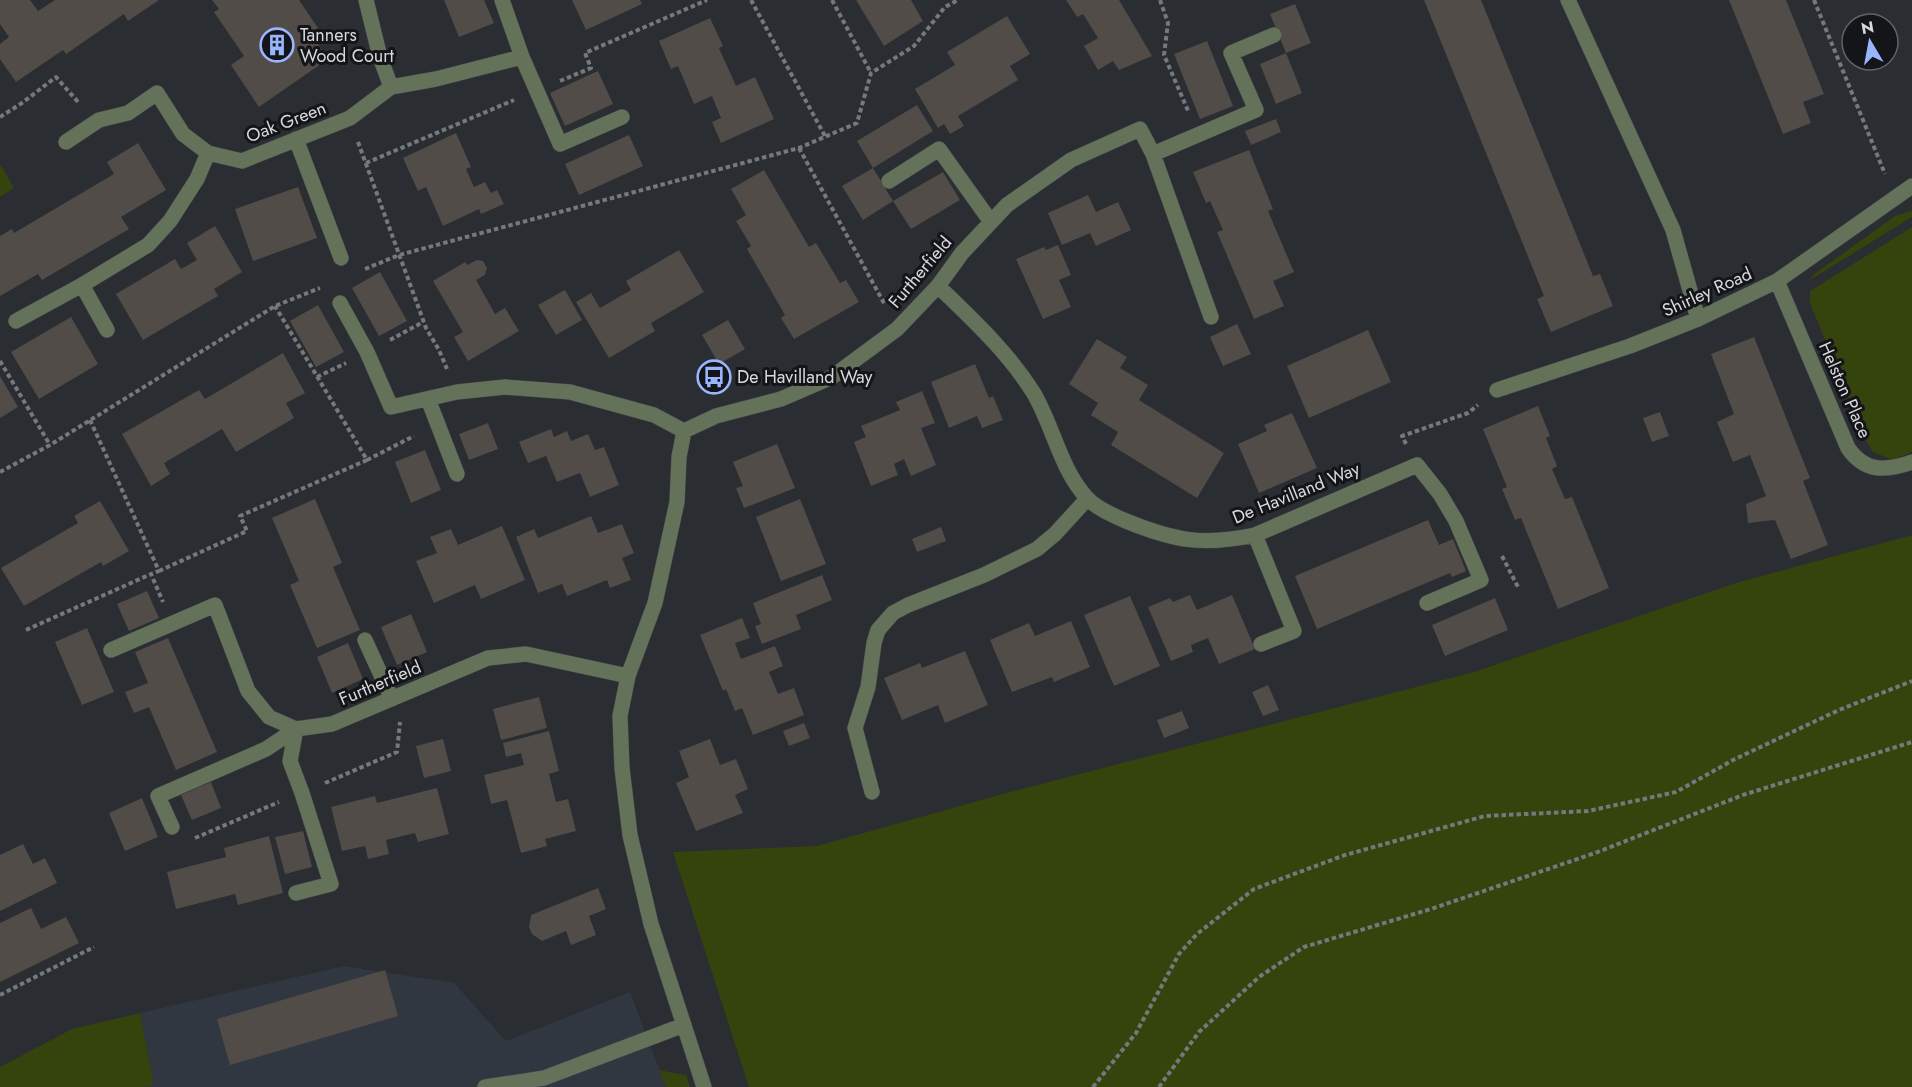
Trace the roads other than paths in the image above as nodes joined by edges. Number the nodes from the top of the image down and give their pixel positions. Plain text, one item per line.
1 (366, 0) edge
2 (502, 0) edge
3 (1568, 0) edge
4 (1274, 35) dead end
5 (522, 57) junction
6 (391, 87) junction
7 (622, 117) dead end
8 (296, 139) junction
9 (66, 142) dead end
10 (208, 153) junction
11 (1153, 154) junction
12 (889, 181) dead end
13 (1912, 186) edge
14 (991, 222) junction
15 (341, 258) dead end
16 (1777, 281) junction
17 (82, 285) junction
18 (938, 286) junction
19 (340, 303) dead end
20 (1211, 317) dead end
21 (1698, 319) junction
22 (16, 321) dead end
23 (107, 330) dead end
24 (1497, 390) road end
25 (428, 399) junction
26 (684, 431) junction
27 (1912, 462) edge
28 (457, 474) dead end
29 (1087, 499) junction
30 (1255, 535) junction
31 (1427, 603) dead end
32 (365, 640) dead end
33 (1261, 644) dead end
34 (111, 650) dead end
35 (628, 676) junction
36 (392, 699) junction
37 (296, 729) junction
38 (872, 792) dead end
39 (172, 827) dead end
40 (296, 893) dead end
41 (684, 1025) junction
42 (485, 1087) edge
43 (704, 1087) edge

1 - 6 street
2 - 5 street
3 - 21 street
4 - 11 street
5 - 6 street
5 - 7 street
6 - 8 street, Oak Green
8 - 10 street, Oak Green
8 - 15 street
9 - 10 street, Oak Green
10 - 17 street
11 - 14 street, Furtherfield
11 - 20 street
12 - 14 street
13 - 16 street, Shirley Road
14 - 18 street, Furtherfield
16 - 21 street, Shirley Road
16 - 27 street, Helston Place
17 - 22 street
17 - 23 street
18 - 26 street, Furtherfield
18 - 29 street, De Havilland Way
19 - 25 street
21 - 24 street, Shirley Road
25 - 26 street
25 - 28 street
26 - 35 street
29 - 30 street, De Havilland Way
29 - 38 street
30 - 31 street, De Havilland Way
30 - 33 street
32 - 36 street
34 - 37 street
35 - 36 street, Furtherfield
35 - 41 street
36 - 37 street, Furtherfield
37 - 39 street
37 - 40 street
41 - 42 street
41 - 43 street

